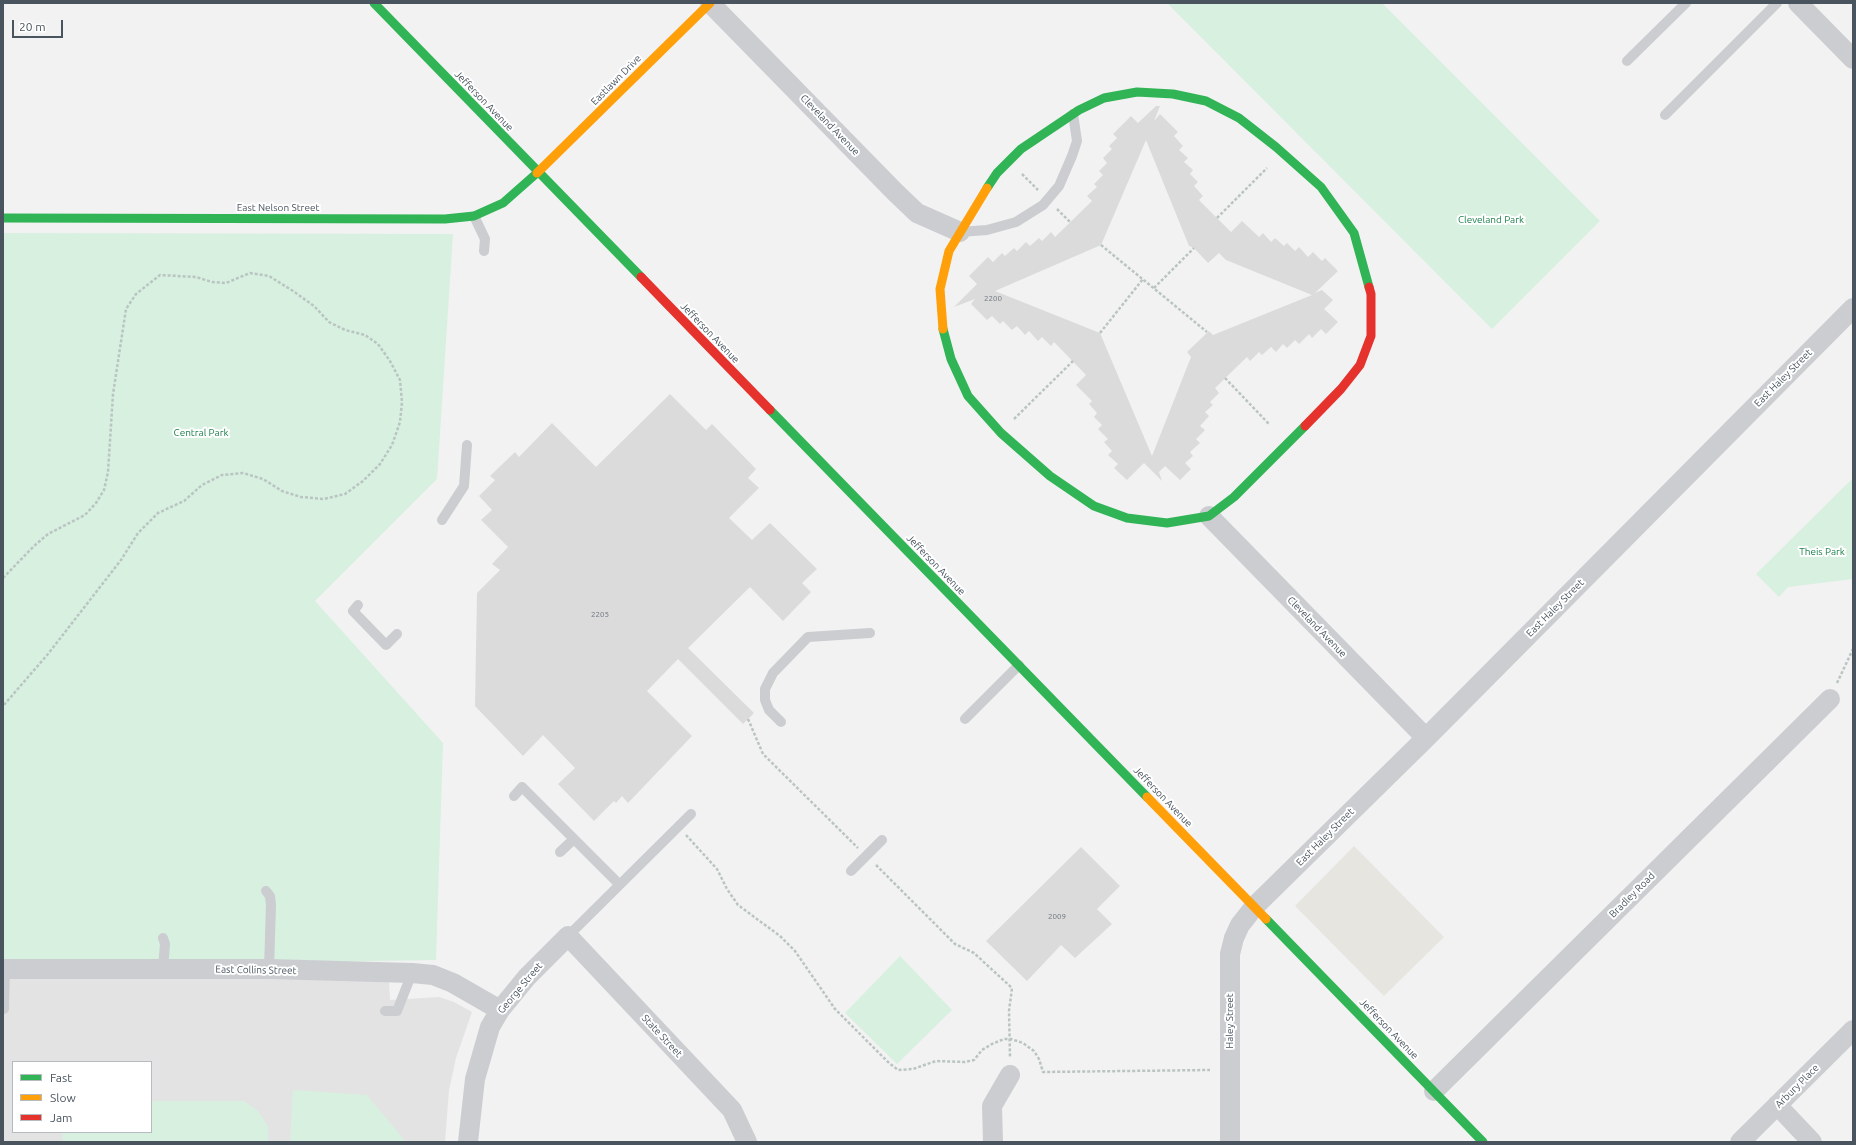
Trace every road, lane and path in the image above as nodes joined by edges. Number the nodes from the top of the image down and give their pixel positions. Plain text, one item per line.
1 (374, 3) edge
2 (710, 3) edge
3 (1686, 3) edge
4 (1777, 3) edge
5 (1798, 3) edge
6 (1853, 59) edge
7 (1627, 61) dead end
8 (1073, 114) junction
9 (1665, 115) dead end
10 (1267, 168) dead end
11 (1017, 170) dead end
12 (538, 172) junction
13 (1040, 192) dead end
14 (1053, 206) dead end
15 (474, 216) junction
16 (3, 218) edge
17 (1217, 218) dead end
18 (1070, 222) dead end
19 (960, 232) junction
20 (1101, 245) dead end
21 (1194, 248) dead end
22 (484, 251) dead end
23 (1143, 279) junction
24 (1154, 288) junction
25 (1853, 308) edge
26 (1207, 332) dead end
27 (1100, 333) dead end
28 (1073, 362) dead end
29 (1225, 378) dead end
30 (1014, 419) dead end
31 (1269, 424) dead end
32 (467, 445) dead end
33 (1209, 516) junction
34 (442, 520) dead end
35 (3, 578) edge
36 (358, 606) dead end
37 (870, 633) dead end
38 (397, 634) dead end
39 (1853, 649) edge
40 (1019, 665) junction
41 (1830, 699) joint
42 (3, 706) edge
43 (748, 719) dead end
44 (965, 719) dead end
45 (781, 722) dead end
46 (1426, 738) junction
47 (514, 796) dead end
48 (691, 814) dead end
49 (678, 826) junction
50 (574, 839) junction
51 (882, 840) dead end
52 (560, 852) dead end
53 (866, 856) junction
54 (851, 872) dead end
55 (619, 884) junction
56 (266, 891) dead end
57 (1255, 906) junction
58 (568, 936) junction
59 (163, 938) dead end
60 (4, 969) edge
61 (163, 969) junction
62 (269, 970) junction
63 (412, 973) junction
64 (4, 1009) dead end
65 (500, 1010) junction
66 (385, 1011) dead end
67 (1853, 1030) edge
68 (1011, 1039) junction
69 (1210, 1070) dead end
70 (1010, 1075) joint
71 (1434, 1091) junction
72 (1777, 1106) junction
73 (1478, 1139) edge
74 (468, 1142) edge
75 (747, 1142) edge
76 (993, 1142) edge
77 (1230, 1142) edge
78 (1740, 1142) edge
79 (1812, 1142) edge

1 - 12 street, Jefferson Avenue
2 - 12 street, Eastlawn Drive
2 - 19 street, Cleveland Avenue
3 - 7 lane
4 - 9 lane
5 - 6 street
8 - 19 street
8 - 19 lane
8 - 33 street
10 - 17 path
11 - 13 path
12 - 15 street, East Nelson Street
12 - 40 street, Jefferson Avenue
14 - 18 path
15 - 16 street, East Nelson Street
15 - 22 lane
19 - 33 street
20 - 23 path
21 - 24 path
23 - 24 path
23 - 27 path
24 - 26 path
25 - 46 street, East Haley Street
28 - 30 path
29 - 31 path
32 - 34 lane
33 - 46 street, Cleveland Avenue
35 - 42 path
36 - 38 lane
37 - 45 lane
39 - 41 path
40 - 44 lane
40 - 57 street, Jefferson Avenue
41 - 71 street, Bradley Road
43 - 53 path
46 - 57 street, East Haley Street
47 - 50 lane
48 - 49 lane
49 - 55 lane
49 - 68 path
50 - 52 lane
50 - 55 lane
51 - 53 lane
53 - 54 lane
53 - 68 path
55 - 58 lane
56 - 62 lane
57 - 71 street, Jefferson Avenue
57 - 77 street, Haley Street
58 - 65 street, George Street
58 - 75 street, State Street
59 - 61 lane
60 - 61 street, East Collins Street
60 - 64 lane
61 - 62 street, East Collins Street
62 - 63 street, East Collins Street
63 - 65 street, East Collins Street
63 - 66 lane
65 - 74 street, George Street
67 - 72 street, Arbury Place
68 - 69 path
68 - 70 path
70 - 76 street
71 - 73 street, Jefferson Avenue
72 - 78 street, Arbury Place
72 - 79 street

